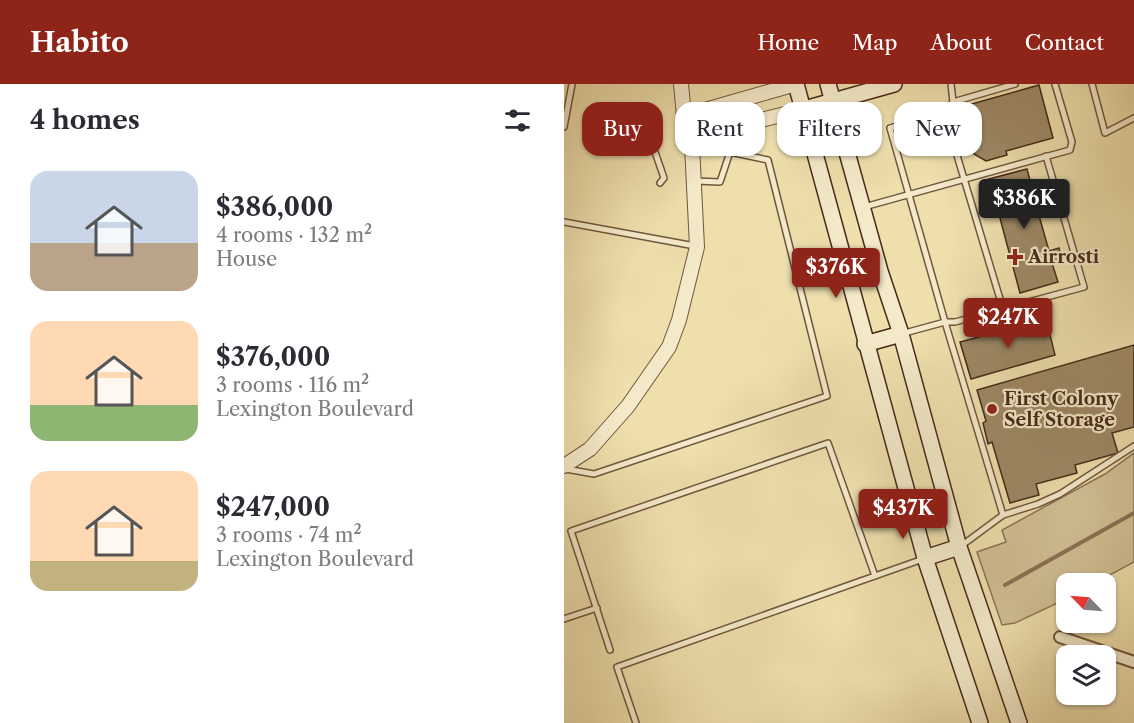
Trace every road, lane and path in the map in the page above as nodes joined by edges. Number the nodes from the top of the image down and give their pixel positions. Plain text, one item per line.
1 (572, 84) edge
2 (681, 84) edge
3 (796, 84) edge
4 (828, 84) edge
5 (894, 84) edge
6 (951, 84) edge
7 (1015, 84) edge
8 (1055, 84) edge
9 (1092, 84) edge
10 (834, 101) junction
11 (683, 102) edge
12 (733, 102) edge
13 (799, 102) edge
14 (830, 102) edge
15 (953, 102) joint
16 (1134, 118) edge
17 (564, 127) edge
18 (894, 128) edge
19 (894, 143) edge
20 (656, 156) edge
21 (691, 156) edge
22 (814, 156) edge
23 (898, 156) edge
24 (957, 156) edge
25 (1046, 156) junction
26 (964, 179) junction
27 (693, 181) junction
28 (660, 183) dead end
29 (909, 194) junction
30 (864, 207) junction
31 (564, 222) edge
32 (697, 247) junction
33 (1003, 309) junction
34 (945, 322) junction
35 (901, 334) junction
36 (865, 344) junction
37 (1134, 446) edge
38 (564, 468) edge
39 (1003, 515) junction
40 (960, 547) junction
41 (925, 558) junction
42 (875, 576) junction
43 (597, 608) junction
44 (564, 620) edge
45 (1060, 638) dead end
46 (610, 650) dead end
47 (1134, 662) edge
48 (636, 723) edge
49 (980, 723) edge
50 (1019, 723) edge

1 - 17 lane
2 - 11 street
3 - 12 street
3 - 13 main road
4 - 10 main road
5 - 10 main road
6 - 15 lane
7 - 15 lane
8 - 25 lane
9 - 16 lane
10 - 14 main road
10 - 30 main road
18 - 19 lane
20 - 28 lane
21 - 27 street
22 - 36 main road
23 - 29 lane
24 - 26 lane
25 - 26 lane
25 - 33 lane
26 - 29 lane
26 - 33 lane
27 - 32 street
27 - 38 lane
29 - 30 lane
29 - 34 lane
30 - 35 main road
31 - 32 lane
32 - 38 street
33 - 34 lane
34 - 35 lane
34 - 39 lane
35 - 36 main road
35 - 40 main road
36 - 41 main road
37 - 39 lane
39 - 40 lane
40 - 41 main road
40 - 50 main road
41 - 42 lane
41 - 49 main road
42 - 43 lane
42 - 48 lane
43 - 44 lane
43 - 46 lane
45 - 47 street

